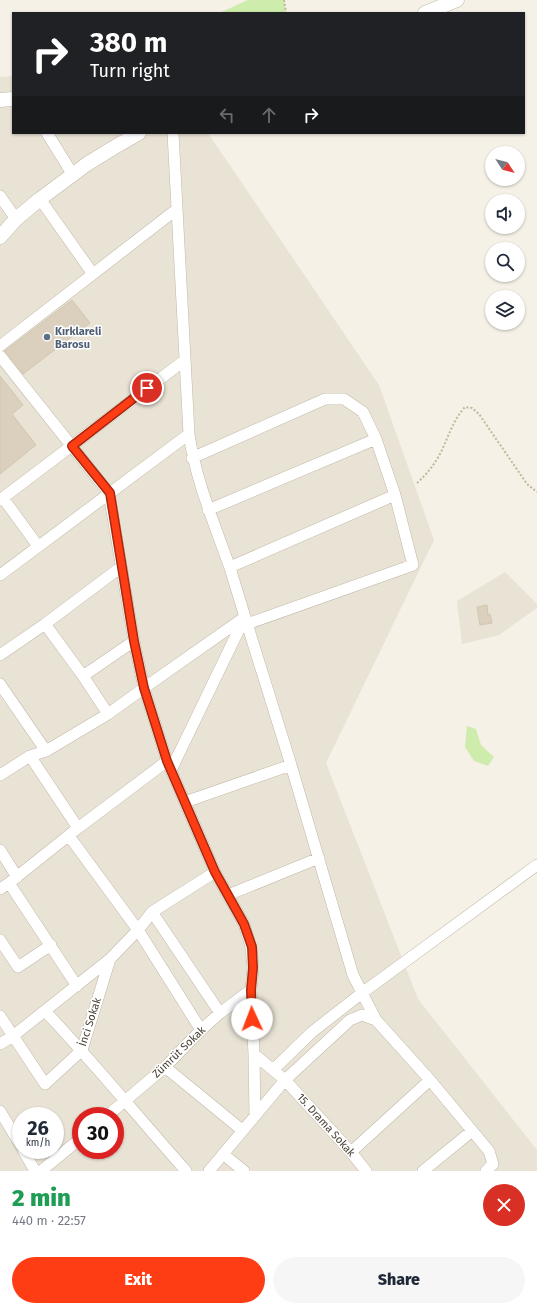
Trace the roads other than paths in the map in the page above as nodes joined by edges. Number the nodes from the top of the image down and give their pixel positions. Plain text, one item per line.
1 (457, 0) edge
2 (427, 12) edge
3 (12, 99) edge
4 (0, 100) edge
5 (48, 134) edge
6 (137, 134) edge
7 (173, 134) edge
8 (73, 175) junction
9 (0, 196) edge
10 (40, 199) junction
11 (177, 209) junction
12 (16, 219) junction
13 (0, 237) edge
14 (93, 274) junction
15 (0, 346) edge
16 (0, 356) edge
17 (185, 360) junction
18 (188, 434) junction
19 (376, 439) junction
20 (72, 446) junction
21 (192, 458) junction
22 (110, 493) junction
23 (395, 495) junction
24 (2, 499) edge
25 (208, 510) junction
26 (38, 546) junction
27 (122, 567) junction
28 (230, 568) junction
29 (0, 575) edge
30 (246, 621) junction
31 (46, 624) junction
32 (134, 641) junction
33 (0, 655) edge
34 (83, 676) junction
35 (0, 684) edge
36 (144, 688) junction
37 (108, 714) junction
38 (46, 751) junction
39 (30, 756) junction
40 (292, 765) junction
41 (169, 766) junction
42 (0, 774) edge
43 (185, 802) junction
44 (78, 828) junction
45 (69, 836) junction
46 (0, 850) edge
47 (319, 858) junction
48 (537, 865) edge
49 (215, 872) junction
50 (9, 883) edge
51 (228, 895) junction
52 (152, 912) junction
53 (138, 930) junction
54 (0, 940) edge
55 (51, 945) junction
56 (110, 959) junction
57 (77, 986) junction
58 (251, 990) junction
59 (362, 993) junction
60 (45, 1011) junction
61 (220, 1013) junction
62 (0, 1016) edge
63 (376, 1020) junction
64 (201, 1030) junction
65 (13, 1036) junction
66 (0, 1044) edge
67 (82, 1050) junction
68 (254, 1054) junction
69 (165, 1067) junction
70 (273, 1070) junction
71 (285, 1080) junction
72 (430, 1080) junction
73 (124, 1102) junction
74 (118, 1107) edge
75 (0, 1111) edge
76 (255, 1116) junction
77 (242, 1130) junction
78 (12, 1131) edge
79 (472, 1131) junction
80 (72, 1145) edge
81 (351, 1152) junction
82 (223, 1154) junction
83 (28, 1159) edge
84 (363, 1170) edge
85 (35, 1171) edge
86 (41, 1171) edge
87 (186, 1171) edge
88 (209, 1171) edge
89 (244, 1171) edge
90 (423, 1171) edge
91 (486, 1171) edge

1 - 2 street
3 - 4 street
5 - 8 street
6 - 8 street
7 - 11 street
8 - 10 street
9 - 12 street
10 - 12 street
10 - 14 street
11 - 14 street
11 - 17 street
12 - 13 street
14 - 15 street
16 - 20 street
17 - 18 street
17 - 20 street
18 - 21 street
18 - 22 street
19 - 21 street
19 - 23 street
19 - 25 street
20 - 22 street
20 - 24 street
21 - 25 street
22 - 26 street
22 - 27 street
23 - 28 street
23 - 30 street
24 - 26 street
25 - 28 street
26 - 29 street
27 - 31 street
27 - 32 street
28 - 30 street
30 - 36 street
30 - 40 street
30 - 41 street
31 - 33 street
31 - 34 street
32 - 34 street
32 - 36 street
34 - 37 street
35 - 38 street
36 - 37 street
36 - 41 street
37 - 38 street
38 - 39 street
39 - 42 street
39 - 44 street
40 - 43 street
40 - 47 street
41 - 43 street
41 - 44 street
43 - 49 street
44 - 45 street
45 - 50 street
45 - 53 street
46 - 50 street
47 - 51 street
47 - 59 street
48 - 59 street
49 - 51 street
49 - 52 street
50 - 55 street
51 - 58 street
52 - 53 street
52 - 61 street
53 - 56 street
53 - 64 street
54 - 55 street
55 - 57 street
56 - 57 street
56 - 67 street, İnci Sokak
57 - 60 street
58 - 61 street, Zümrüt Sokak
58 - 68 street
59 - 63 street
59 - 70 street
60 - 65 street
60 - 67 street
61 - 64 street, Zümrüt Sokak
62 - 65 street
63 - 71 street
63 - 72 street
64 - 69 street, Zümrüt Sokak
65 - 66 street
65 - 67 street, İnci Sokak
67 - 73 street
68 - 70 street, 15. Drama Sokak
68 - 76 street
69 - 73 street, Zümrüt Sokak
69 - 77 street
70 - 71 street, 15. Drama Sokak
71 - 76 street
71 - 81 street, 15. Drama Sokak
72 - 79 street
72 - 81 street
73 - 74 street, Zümrüt Sokak
73 - 87 street
75 - 78 street
76 - 77 street
77 - 82 street
79 - 90 street
79 - 91 street
80 - 86 street
81 - 84 street, 15. Drama Sokak
82 - 88 street
82 - 89 street
83 - 85 street

